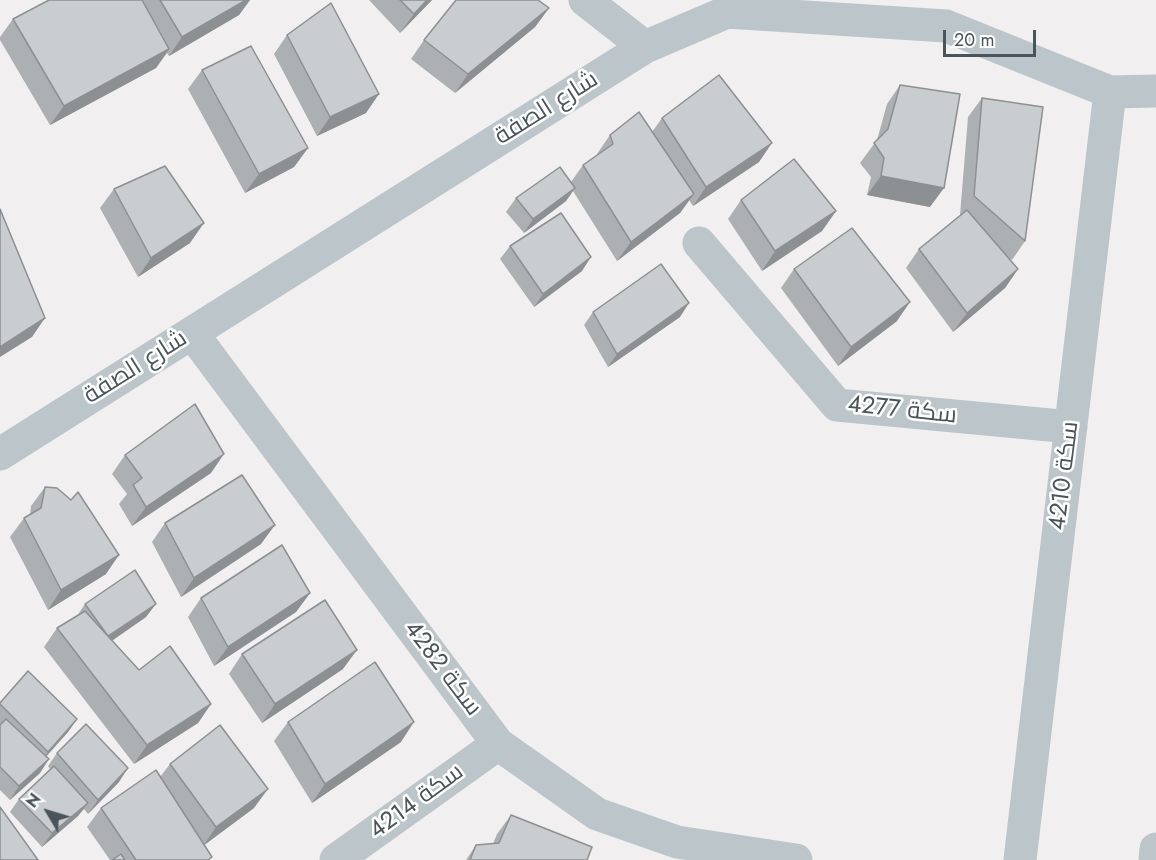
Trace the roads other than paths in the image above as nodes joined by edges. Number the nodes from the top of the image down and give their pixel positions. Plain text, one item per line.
1 (585, 0) edge
2 (732, 6) edge
3 (645, 47) junction
4 (1156, 91) edge
5 (1110, 92) junction
6 (699, 243) dead end
7 (192, 333) junction
8 (1071, 427) junction
9 (0, 454) edge
10 (498, 744) junction
11 (1156, 849) edge
12 (373, 850) edge
13 (336, 860) edge
14 (796, 860) edge
15 (1020, 860) edge
16 (1155, 860) edge

1 - 3 street
2 - 3 street, شارع الصفة
2 - 5 street, شارع الصفة
3 - 7 street, شارع الصفة
4 - 5 street, شارع الصفة
5 - 8 street, سكة 4210
6 - 8 street, سكة 4277
7 - 9 street, شارع الصفة
7 - 10 street, سكة 4282
8 - 15 street, سكة 4210
10 - 12 street, سكة 4214
10 - 14 street, سكة 4282
11 - 16 street
12 - 13 street, سكة 4214

